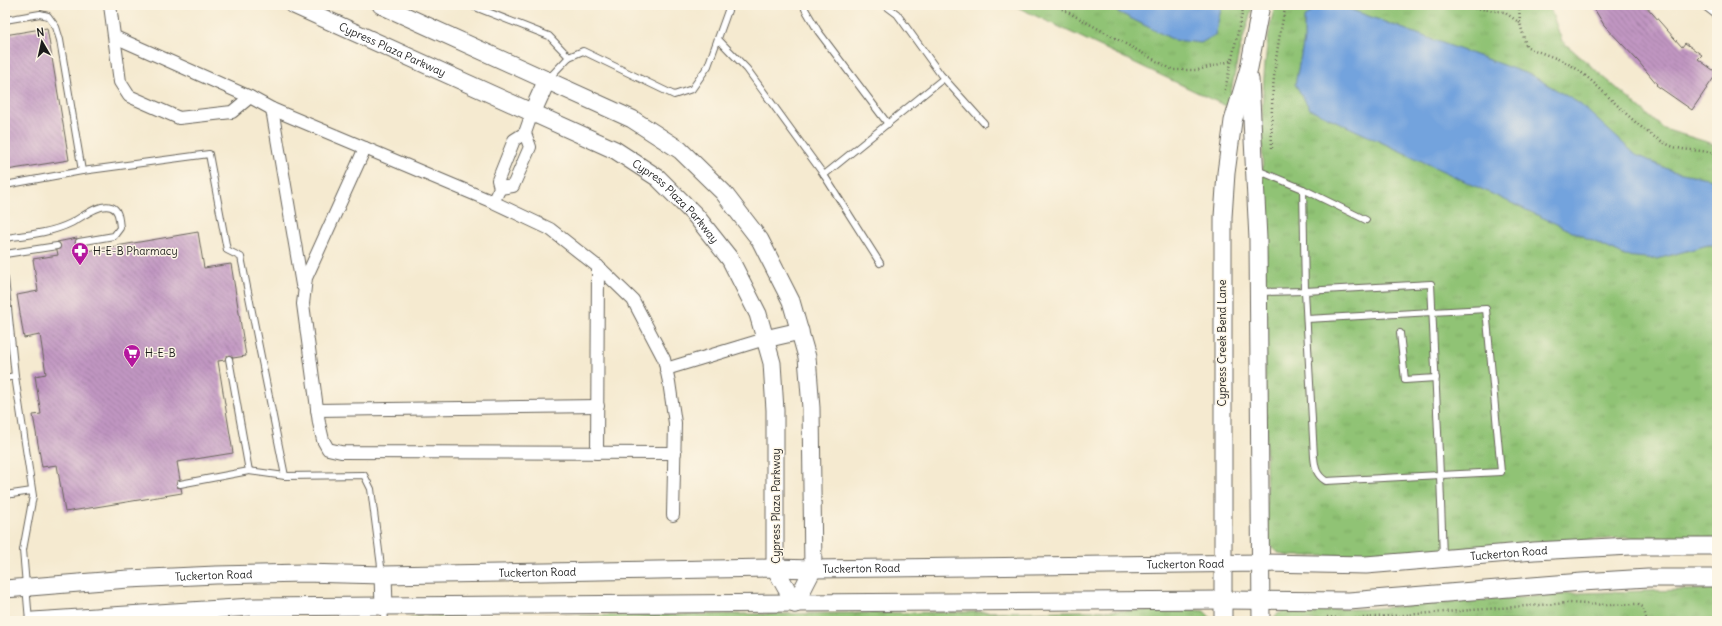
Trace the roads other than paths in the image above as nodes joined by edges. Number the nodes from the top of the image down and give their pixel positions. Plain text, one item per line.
1 (110, 5) edge
2 (294, 5) edge
3 (381, 5) edge
4 (470, 5) edge
5 (730, 5) edge
6 (805, 5) edge
7 (886, 5) edge
8 (1261, 5) edge
9 (1708, 5) edge
10 (1717, 12) edge
11 (5, 20) edge
12 (115, 37) junction
13 (718, 39) junction
14 (569, 57) junction
15 (1249, 68) junction
16 (944, 78) junction
17 (547, 80) junction
18 (250, 97) junction
19 (272, 109) junction
20 (532, 113) junction
21 (984, 123) dead end
22 (888, 124) junction
23 (525, 132) junction
24 (365, 148) junction
25 (1255, 169) junction
26 (82, 171) junction
27 (824, 175) junction
28 (5, 185) edge
29 (500, 188) junction
30 (1303, 189) junction
31 (493, 202) junction
32 (1366, 220) dead end
33 (5, 238) edge
34 (79, 242) dead end
35 (57, 246) dead end
36 (5, 254) edge
37 (880, 263) dead end
38 (598, 266) junction
39 (5, 279) edge
40 (303, 290) junction
41 (1305, 291) junction
42 (1258, 292) junction
43 (1433, 313) junction
44 (1307, 319) junction
45 (800, 331) junction
46 (1400, 333) dead end
47 (765, 339) junction
48 (229, 359) dead end
49 (666, 369) junction
50 (15, 376) junction
51 (5, 378) edge
52 (1436, 378) junction
53 (598, 406) junction
54 (317, 410) junction
55 (597, 453) junction
56 (675, 453) junction
57 (249, 472) junction
58 (1440, 475) junction
59 (285, 476) junction
60 (180, 484) dead end
61 (32, 491) junction
62 (5, 496) edge
63 (673, 515) dead end
64 (1717, 546) edge
65 (1443, 559) junction
66 (1261, 563) junction
67 (1224, 564) junction
68 (775, 568) junction
69 (812, 569) junction
70 (383, 575) junction
71 (1717, 578) edge
72 (27, 588) junction
73 (5, 589) edge
74 (1223, 600) junction
75 (1260, 602) junction
76 (795, 604) junction
77 (384, 614) edge
78 (30, 621) edge
79 (33, 621) edge
80 (1223, 621) edge
81 (1260, 621) edge

1 - 12 street
2 - 20 main road, Cypress Plaza Parkway
3 - 17 main road
4 - 14 lane
5 - 13 lane
6 - 22 lane
7 - 16 lane
8 - 15 main road, Cypress Creek Bend Lane
9 - 10 street
11 - 26 lane
12 - 18 street
12 - 18 street
13 - 14 lane
13 - 27 lane
14 - 17 lane
15 - 25 main road, Cypress Creek Bend Lane
15 - 67 main road, Cypress Creek Bend Lane
16 - 21 lane
16 - 22 lane
17 - 20 main road
17 - 45 main road
18 - 19 street
19 - 24 street
19 - 40 street
20 - 23 street
20 - 47 main road, Cypress Plaza Parkway
22 - 27 lane
23 - 29 street
23 - 29 street
24 - 31 street
24 - 40 street
25 - 30 lane
25 - 42 main road, Cypress Creek Bend Lane
26 - 28 lane
26 - 59 lane
27 - 37 lane
29 - 31 street
30 - 32 lane
30 - 41 lane
31 - 38 street
33 - 34 lane
35 - 36 lane
38 - 49 street
38 - 53 street
39 - 50 lane
40 - 54 street
41 - 42 lane
41 - 43 lane
41 - 44 lane
42 - 66 main road, Cypress Creek Bend Lane
43 - 44 lane
43 - 52 lane
43 - 58 lane
44 - 58 lane
45 - 47 main road
45 - 69 main road
46 - 52 lane
47 - 49 street
47 - 68 main road, Cypress Plaza Parkway
48 - 57 lane
49 - 56 street
50 - 51 lane
50 - 61 lane
52 - 58 lane
53 - 54 street
53 - 55 street
54 - 55 street
55 - 56 street
56 - 63 street
57 - 59 lane
57 - 60 lane
58 - 65 lane
59 - 70 lane
61 - 62 lane
61 - 72 lane
64 - 65 main road, Tuckerton Road
65 - 66 main road, Tuckerton Road
66 - 67 main road, Tuckerton Road
66 - 75 main road, Cypress Creek Bend Lane
67 - 69 main road, Tuckerton Road
67 - 74 main road, Cypress Creek Bend Lane
68 - 69 main road, Tuckerton Road
68 - 70 main road, Tuckerton Road
68 - 76 main road, Cypress Plaza Parkway
69 - 76 main road
70 - 72 main road, Tuckerton Road
70 - 77 main road
71 - 75 main road
72 - 73 main road, Tuckerton Road
72 - 78 lane
74 - 75 main road
74 - 76 main road
74 - 80 main road, Cypress Creek Bend Lane
75 - 81 main road, Cypress Creek Bend Lane
76 - 77 main road
77 - 79 main road

